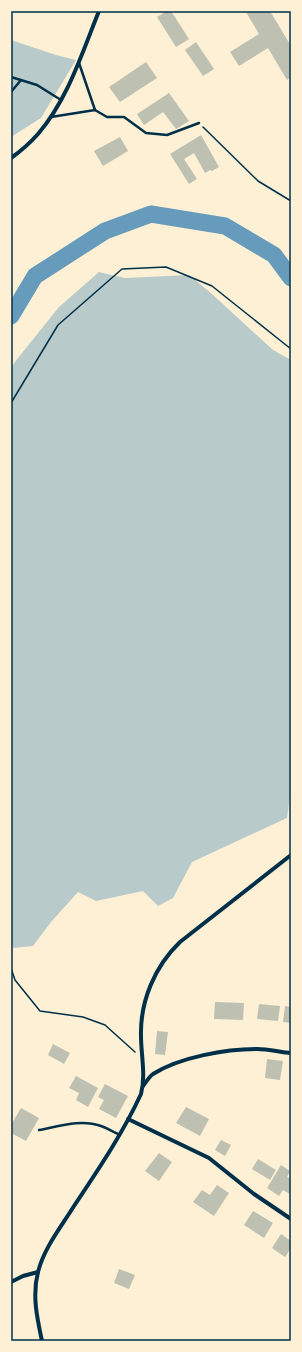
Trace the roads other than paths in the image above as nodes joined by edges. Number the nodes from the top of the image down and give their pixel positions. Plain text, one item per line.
1 (99, 11) edge
2 (79, 61) junction
3 (11, 77) edge
4 (22, 80) junction
5 (11, 92) edge
6 (62, 100) junction
7 (95, 110) junction
8 (51, 117) junction
9 (199, 123) road end
10 (11, 158) edge
11 (291, 855) edge
12 (291, 1053) edge
13 (143, 1086) junction
14 (128, 1118) junction
15 (40, 1130) dead end
16 (118, 1134) junction
17 (291, 1219) edge
18 (38, 1272) junction
19 (11, 1282) edge
20 (42, 1341) edge

1 - 2 street
2 - 6 street
2 - 7 lane
3 - 4 lane
4 - 5 lane
4 - 6 lane
6 - 8 street
7 - 8 lane
7 - 9 lane
8 - 10 street
11 - 13 street
12 - 13 street
13 - 14 street
14 - 16 street
14 - 17 street
15 - 16 lane
16 - 18 street
18 - 19 street
18 - 20 street

